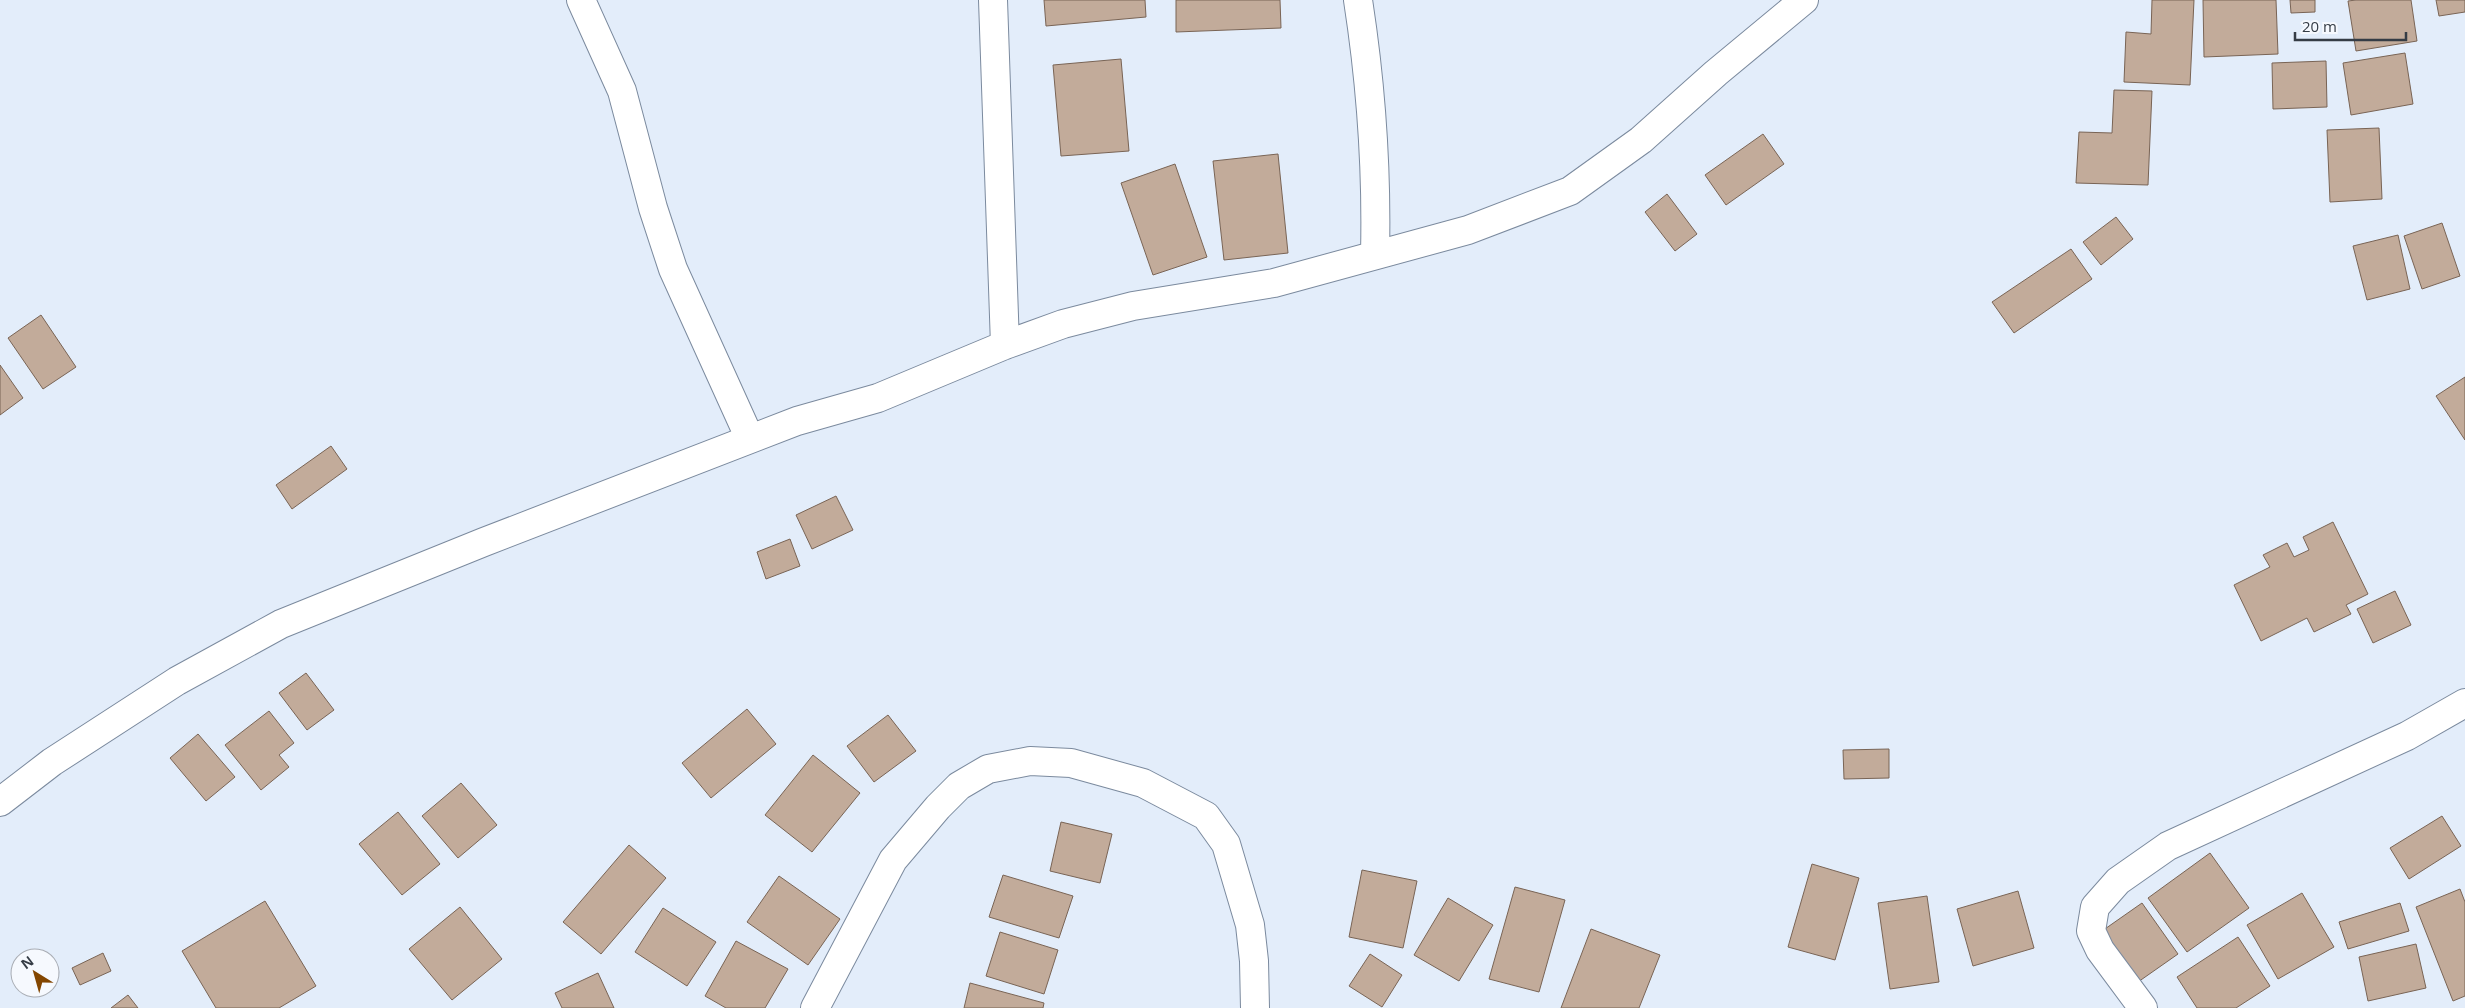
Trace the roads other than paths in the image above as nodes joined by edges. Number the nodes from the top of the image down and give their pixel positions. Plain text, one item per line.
1 (580, 0) edge
2 (994, 0) edge
3 (1358, 0) edge
4 (1804, 0) edge
5 (1375, 254) junction
6 (1005, 345) junction
7 (750, 440) junction
8 (2465, 703) edge
9 (0, 802) edge
10 (815, 1008) edge
11 (1255, 1008) edge
12 (2143, 1008) edge

1 - 7 street
2 - 6 street
3 - 5 street
4 - 5 street
5 - 6 street
6 - 7 street
7 - 9 street
8 - 12 street
10 - 11 street

